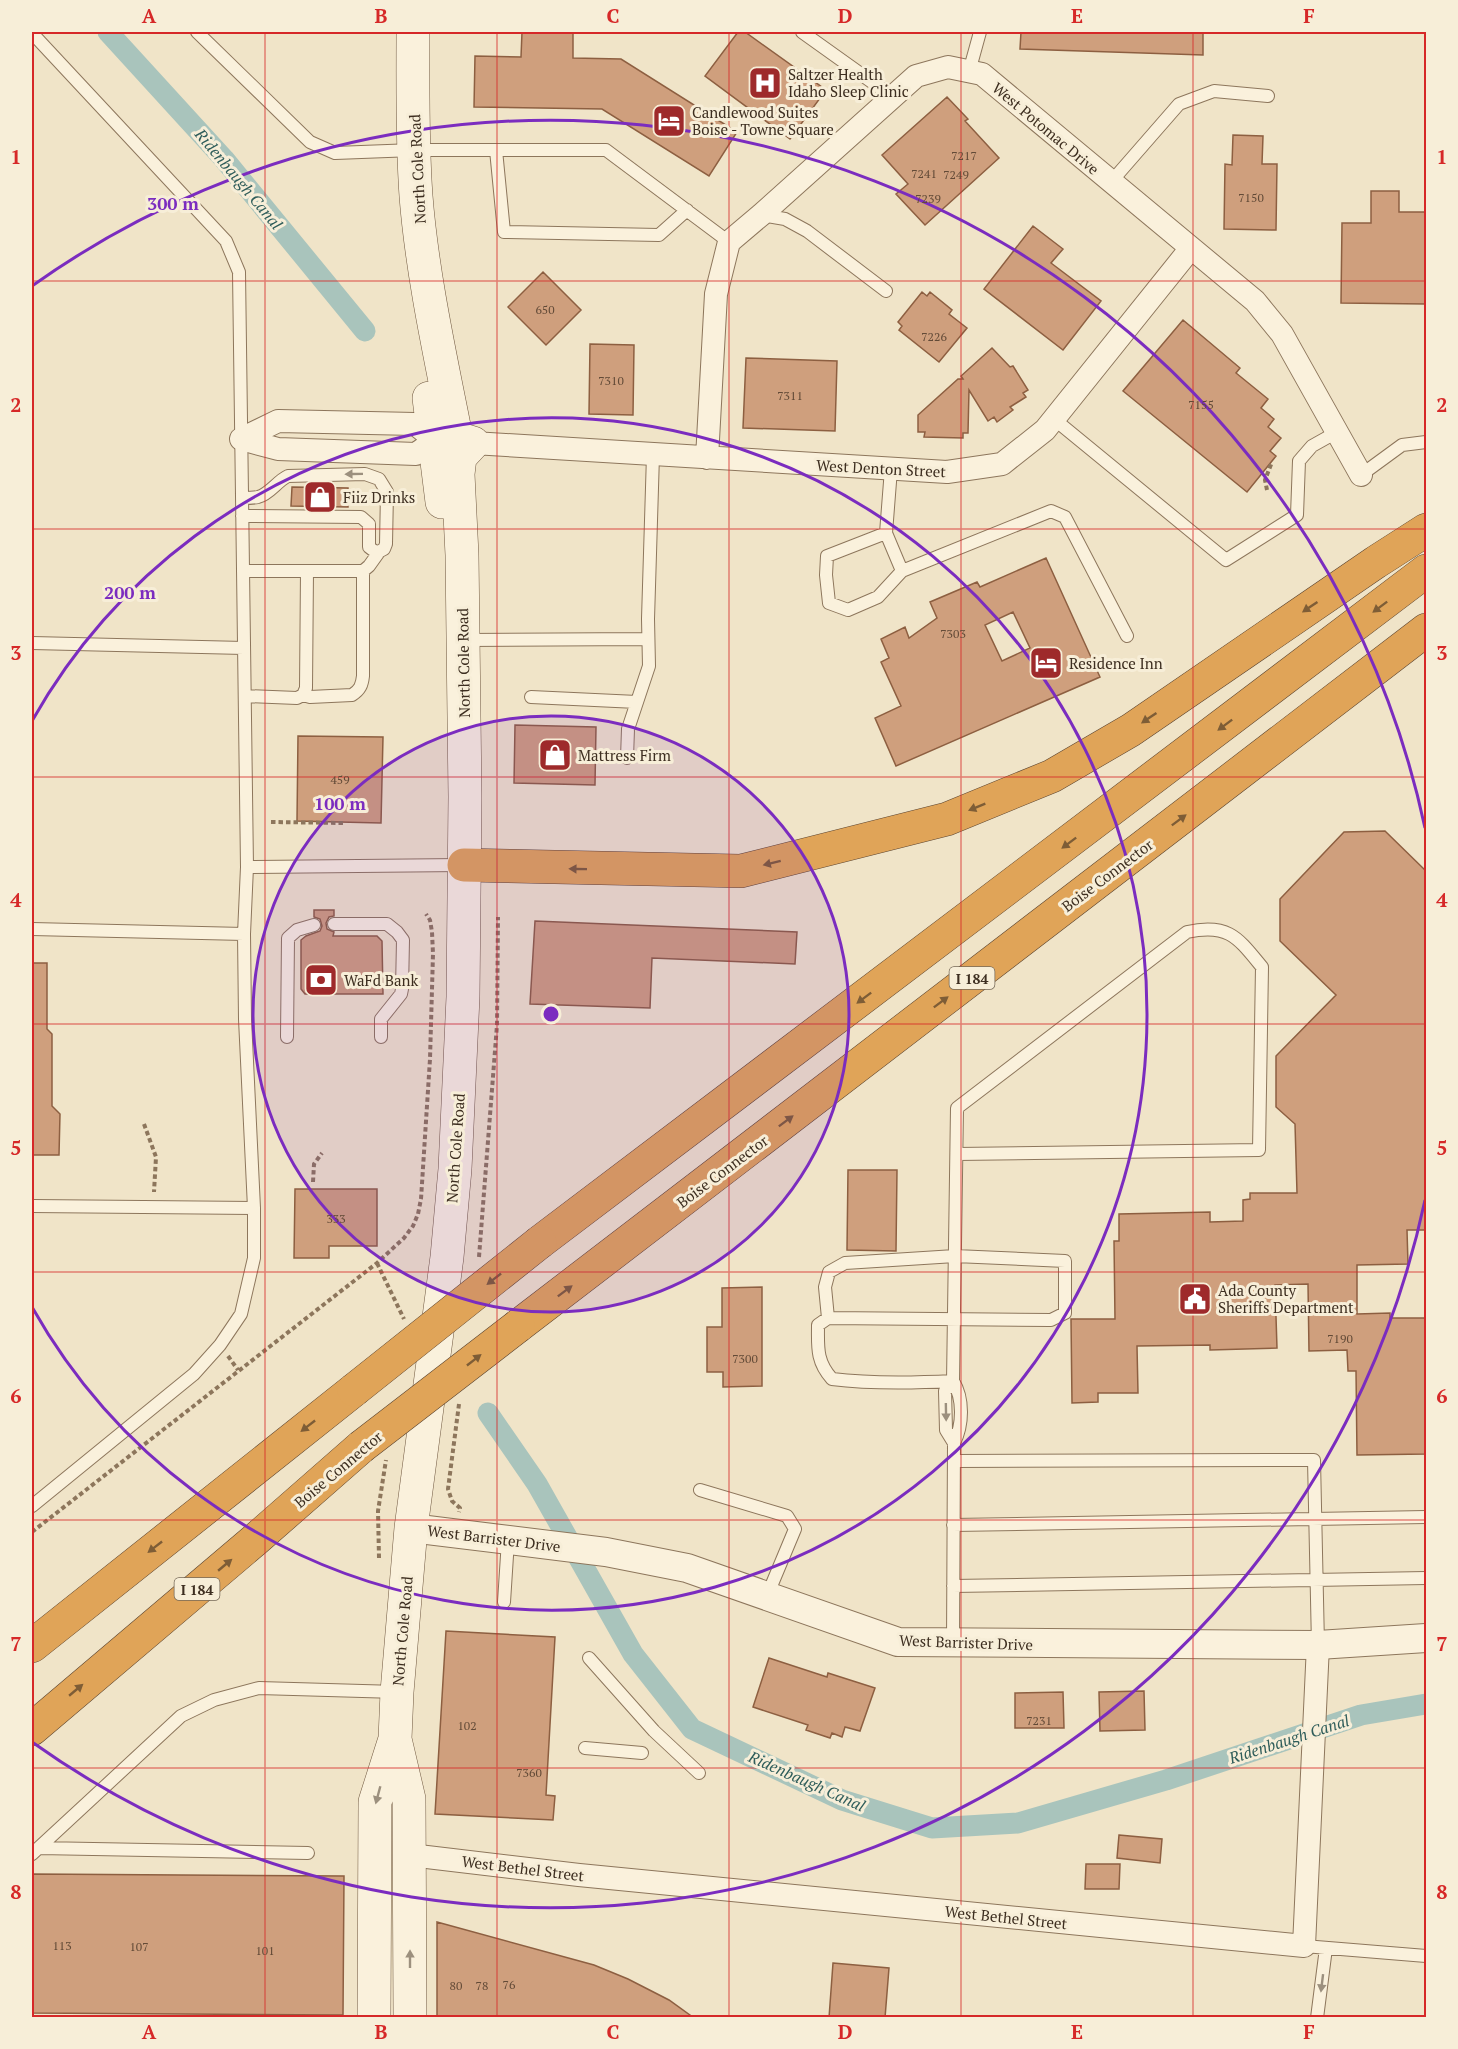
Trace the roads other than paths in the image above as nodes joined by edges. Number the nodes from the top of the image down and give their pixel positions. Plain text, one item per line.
1 (197, 32) edge
2 (413, 32) edge
3 (802, 32) edge
4 (980, 32) edge
5 (32, 33) edge
6 (969, 72) junction
7 (1268, 96) dead end
8 (893, 97) junction
9 (414, 150) junction
10 (496, 150) junction
11 (1111, 182) junction
12 (687, 210) junction
13 (761, 215) junction
14 (729, 242) junction
15 (1191, 248) junction
16 (886, 291) dead end
17 (432, 306) junction
18 (1054, 419) junction
19 (1336, 432) junction
20 (241, 439) junction
21 (435, 440) junction
22 (1426, 442) edge
23 (473, 443) junction
24 (653, 455) junction
25 (707, 458) junction
26 (891, 469) junction
27 (1361, 475) joint
28 (242, 498) junction
29 (242, 516) junction
30 (1426, 530) edge
31 (885, 533) junction
32 (379, 552) junction
33 (462, 555) junction
34 (307, 571) junction
35 (363, 571) junction
36 (902, 571) junction
37 (1426, 571) edge
38 (243, 572) junction
39 (1426, 630) edge
40 (1127, 636) dead end
41 (648, 639) junction
42 (463, 640) junction
43 (32, 643) edge
44 (244, 648) junction
45 (303, 695) junction
46 (244, 696) junction
47 (531, 697) dead end
48 (637, 702) junction
49 (627, 758) dead end
50 (464, 866) junction
51 (247, 867) junction
52 (334, 924) dead end
53 (314, 925) dead end
54 (32, 929) edge
55 (244, 934) junction
56 (287, 1036) dead end
57 (381, 1036) dead end
58 (957, 1154) junction
59 (32, 1206) edge
60 (254, 1208) junction
61 (955, 1256) junction
62 (828, 1318) junction
63 (954, 1320) junction
64 (953, 1381) junction
65 (954, 1461) junction
66 (700, 1490) dead end
67 (32, 1506) edge
68 (1426, 1517) edge
69 (1316, 1519) junction
70 (953, 1525) junction
71 (411, 1528) junction
72 (508, 1540) junction
73 (1426, 1578) edge
74 (1315, 1580) junction
75 (953, 1586) junction
76 (767, 1596) junction
77 (504, 1602) dead end
78 (1426, 1638) edge
79 (953, 1643) junction
80 (1318, 1645) junction
81 (32, 1646) edge
82 (589, 1658) dead end
83 (397, 1692) junction
84 (32, 1729) edge
85 (395, 1739) junction
86 (585, 1748) dead end
87 (642, 1753) dead end
88 (699, 1773) dead end
89 (35, 1851) edge
90 (308, 1853) dead end
91 (410, 1855) junction
92 (1315, 1947) junction
93 (1426, 1956) edge
94 (374, 2018) edge
95 (410, 2018) edge
96 (1317, 2018) edge

1 - 9 lane
2 - 9 main road, North Cole Road
3 - 8 lane
4 - 6 lane
5 - 20 lane
6 - 8 street, West Potomac Drive
6 - 11 street, West Potomac Drive
7 - 11 lane
8 - 13 street, West Potomac Drive
9 - 10 lane
9 - 17 main road, North Cole Road
10 - 12 lane
10 - 12 lane
11 - 15 street, West Potomac Drive
12 - 14 lane
13 - 14 street, West Potomac Drive
13 - 16 lane
14 - 25 street
15 - 18 street, West Denton Street
15 - 19 street, West Potomac Drive
17 - 21 main road
17 - 23 main road, North Cole Road
18 - 19 lane
18 - 26 street, West Denton Street
19 - 27 street, West Potomac Drive
20 - 21 street
20 - 28 lane
21 - 33 main road
22 - 27 lane
23 - 24 street, West Denton Street
23 - 33 main road, North Cole Road
24 - 25 street, West Denton Street
24 - 41 lane
25 - 26 street, West Denton Street
26 - 31 lane
28 - 29 lane
32 -> 28 lane
29 - 32 lane
29 - 38 lane
30 -> 50 highway
31 - 36 lane
31 - 36 lane
32 - 35 lane
33 - 42 main road, North Cole Road
34 - 35 lane
34 - 38 lane
34 - 45 lane
35 - 45 lane
36 - 40 lane
37 -> 81 highway, bridge
38 - 44 lane
84 -> 39 highway, Boise Connector / I 184, bridge
41 - 42 lane
41 - 48 lane
42 - 50 main road, North Cole Road
43 - 44 lane
44 - 46 lane
45 - 46 lane
46 - 51 lane
47 - 48 lane
48 - 49 lane
50 - 51 lane
50 - 71 main road, North Cole Road
51 - 55 lane
52 - 57 lane
53 - 56 lane
54 - 55 lane
55 - 60 lane
58 - 58 lane
58 - 61 lane
59 - 60 lane
60 - 67 lane
61 - 62 lane
61 - 63 lane
61 - 63 lane
62 - 63 lane
62 - 64 lane
63 - 64 lane
64 - 65 lane
65 - 69 lane
65 - 70 lane
66 - 76 lane
68 - 69 lane
69 - 70 lane
69 - 74 lane
70 - 75 lane
71 - 72 street, West Barrister Drive
71 - 83 main road, North Cole Road
72 - 76 street, West Barrister Drive
72 - 77 lane
73 - 74 lane
74 - 75 lane
74 - 80 lane
75 - 79 lane
76 - 79 street, West Barrister Drive
78 - 80 street, West Barrister Drive
79 - 80 street, West Barrister Drive
80 - 92 street
82 - 88 lane
83 - 85 main road, North Cole Road
83 - 89 lane
85 - 91 main road, North Cole Road
85 -> 94 main road, North Cole Road
86 - 87 lane
89 - 90 lane
91 - 92 street, West Bethel Street
95 -> 91 main road, North Cole Road
92 - 93 lane
92 -> 96 lane

